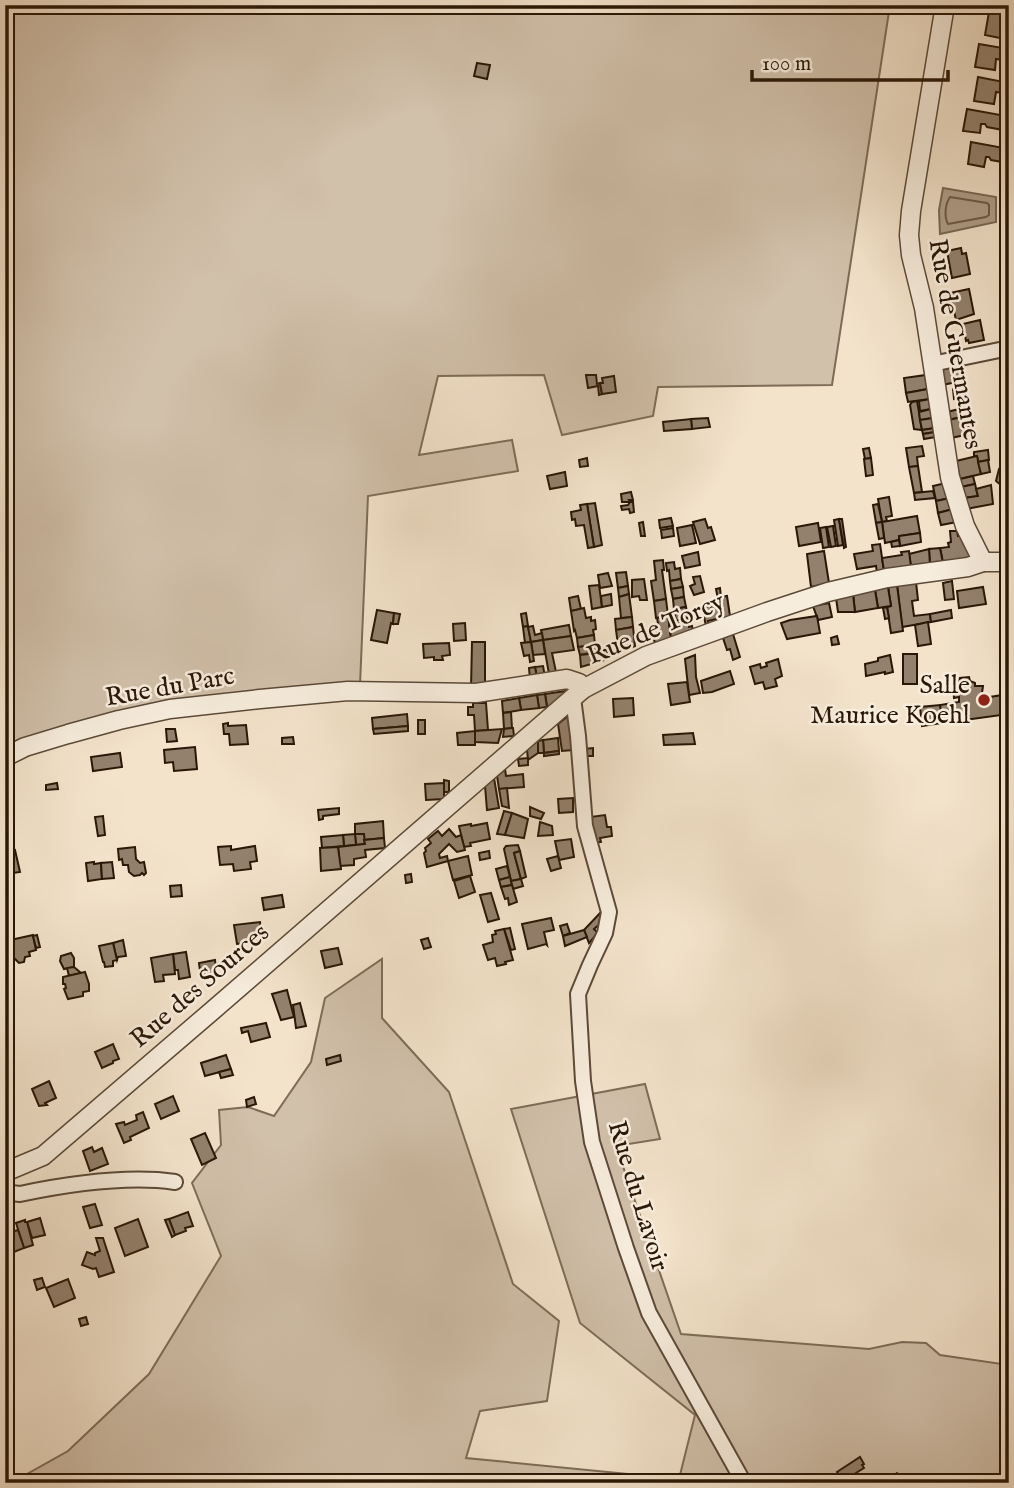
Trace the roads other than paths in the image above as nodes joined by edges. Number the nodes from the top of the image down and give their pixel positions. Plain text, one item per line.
1 (945, 5) edge
2 (1009, 348) edge
3 (932, 364) junction
4 (983, 562) junction
5 (1009, 562) edge
6 (578, 693) junction
7 (5, 757) edge
8 (401, 848) joint
9 (32, 1160) junction
10 (5, 1161) edge
11 (5, 1172) edge
12 (175, 1182) dead end
13 (5, 1191) edge
14 (744, 1483) edge

1 - 3 street, Rue de Guermantes
2 - 3 street
3 - 4 street, Rue de Guermantes
4 - 5 street, Rue de Torcy
4 - 6 street, Rue de Torcy
6 - 7 street, Rue du Parc
6 - 8 street, Rue de Torcy
6 - 14 street, Rue du Lavoir
8 - 9 street, Rue des Sources
9 - 10 street
9 - 11 street, Rue des Sources
12 - 13 street

